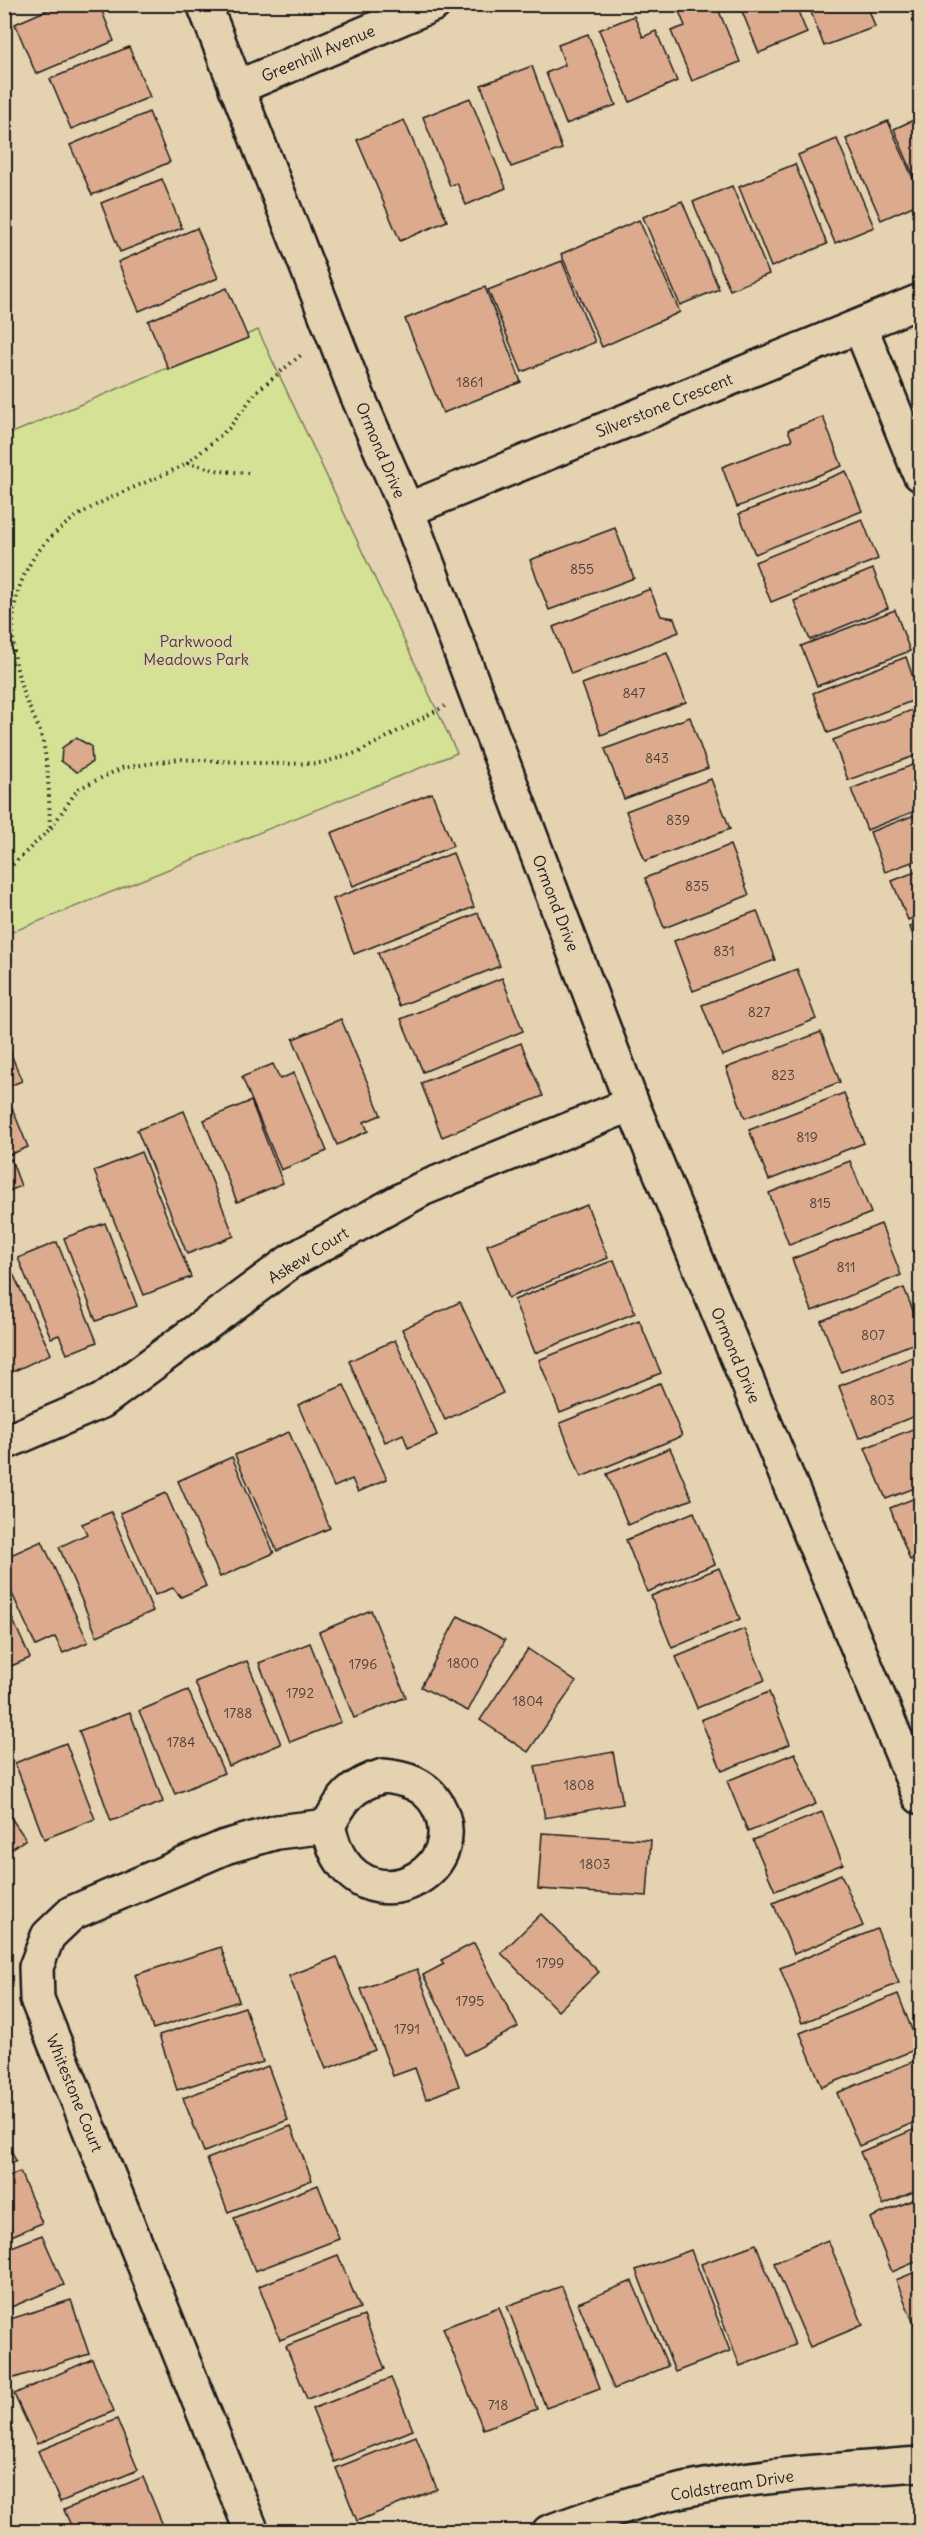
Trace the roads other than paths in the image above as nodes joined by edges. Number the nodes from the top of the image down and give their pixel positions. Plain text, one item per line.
1 (204, 4) edge
2 (434, 4) edge
3 (236, 88) junction
4 (921, 301) edge
5 (860, 326) junction
6 (921, 474) edge
7 (407, 510) junction
8 (632, 1104) junction
9 (4, 1443) edge
10 (921, 1797) edge
11 (328, 1826) dead end
12 (921, 2464) edge
13 (252, 2532) edge
14 (549, 2532) edge

1 - 3 street, Ormond Drive
2 - 3 street, Greenhill Avenue
3 - 7 street, Ormond Drive
4 - 5 street, Silverstone Crescent
5 - 6 street
5 - 7 street, Silverstone Crescent
7 - 8 street, Ormond Drive
8 - 9 street, Askew Court
8 - 10 street, Ormond Drive
11 - 13 street, Whitestone Court
12 - 14 street, Coldstream Drive

